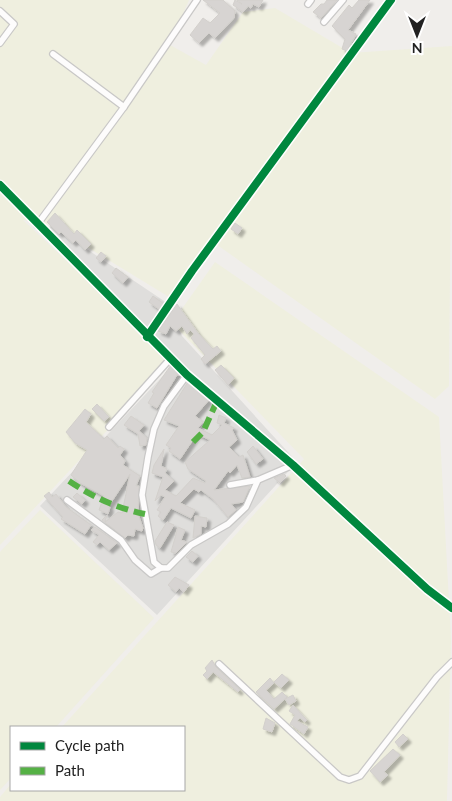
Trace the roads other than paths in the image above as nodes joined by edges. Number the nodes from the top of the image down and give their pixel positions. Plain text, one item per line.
1 (197, 0) edge
2 (343, 0) edge
3 (391, 0) edge
4 (0, 11) edge
5 (324, 22) dead end
6 (0, 43) edge
7 (52, 54) dead end
8 (124, 107) junction
9 (0, 185) edge
10 (37, 225) junction
11 (147, 337) junction
12 (170, 359) junction
13 (186, 376) junction
14 (109, 427) dead end
15 (293, 464) junction
16 (258, 480) junction
17 (230, 485) dead end
18 (67, 500) dead end
19 (161, 568) junction
20 (452, 608) edge
21 (452, 662) edge
22 (219, 664) dead end

1 - 8 street
2 - 5 street
3 - 11 street
4 - 6 street
7 - 8 street
8 - 10 street
9 - 10 street
10 - 11 street
11 - 12 street
12 - 13 street
12 - 14 street
13 - 15 street
13 - 19 street
15 - 16 street
15 - 20 street
16 - 17 street
16 - 19 street
18 - 19 street
21 - 22 street

